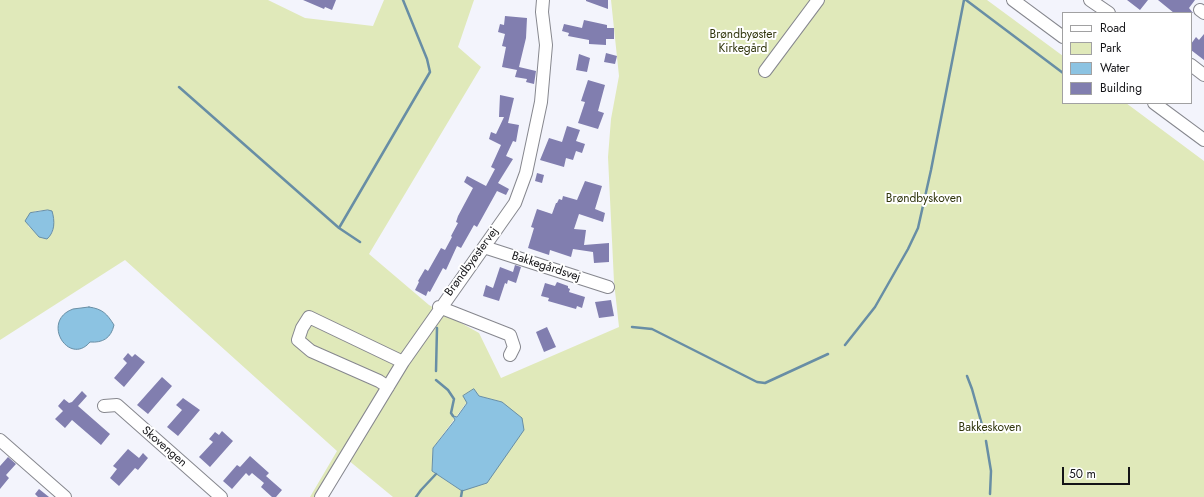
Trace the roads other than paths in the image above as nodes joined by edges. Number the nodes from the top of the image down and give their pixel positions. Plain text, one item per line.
1 (538, 0) edge
2 (543, 0) edge
3 (818, 0) edge
4 (1013, 0) edge
5 (542, 12) junction
6 (1062, 35) edge
7 (1192, 66) edge
8 (764, 71) dead end
9 (1204, 75) edge
10 (1155, 104) edge
11 (1204, 140) edge
12 (484, 247) junction
13 (608, 287) dead end
14 (440, 307) junction
15 (510, 355) dead end
16 (403, 362) junction
17 (388, 386) junction
18 (104, 406) dead end
19 (0, 440) edge
20 (65, 497) edge
21 (221, 497) edge
22 (321, 497) edge

1 - 5 street
2 - 5 street, Brøndbyøstervej
3 - 8 street
4 - 6 street
5 - 12 street, Brøndbyøstervej
7 - 9 street
10 - 11 street
12 - 13 street, Bakkegårdsvej
12 - 14 street, Brøndbyøstervej
14 - 15 street
14 - 16 street, Brøndbyøstervej
16 - 17 street, Brøndbyøstervej
16 - 17 street
17 - 22 street, Brøndbyøstervej
18 - 21 street, Skovengen
19 - 20 street

